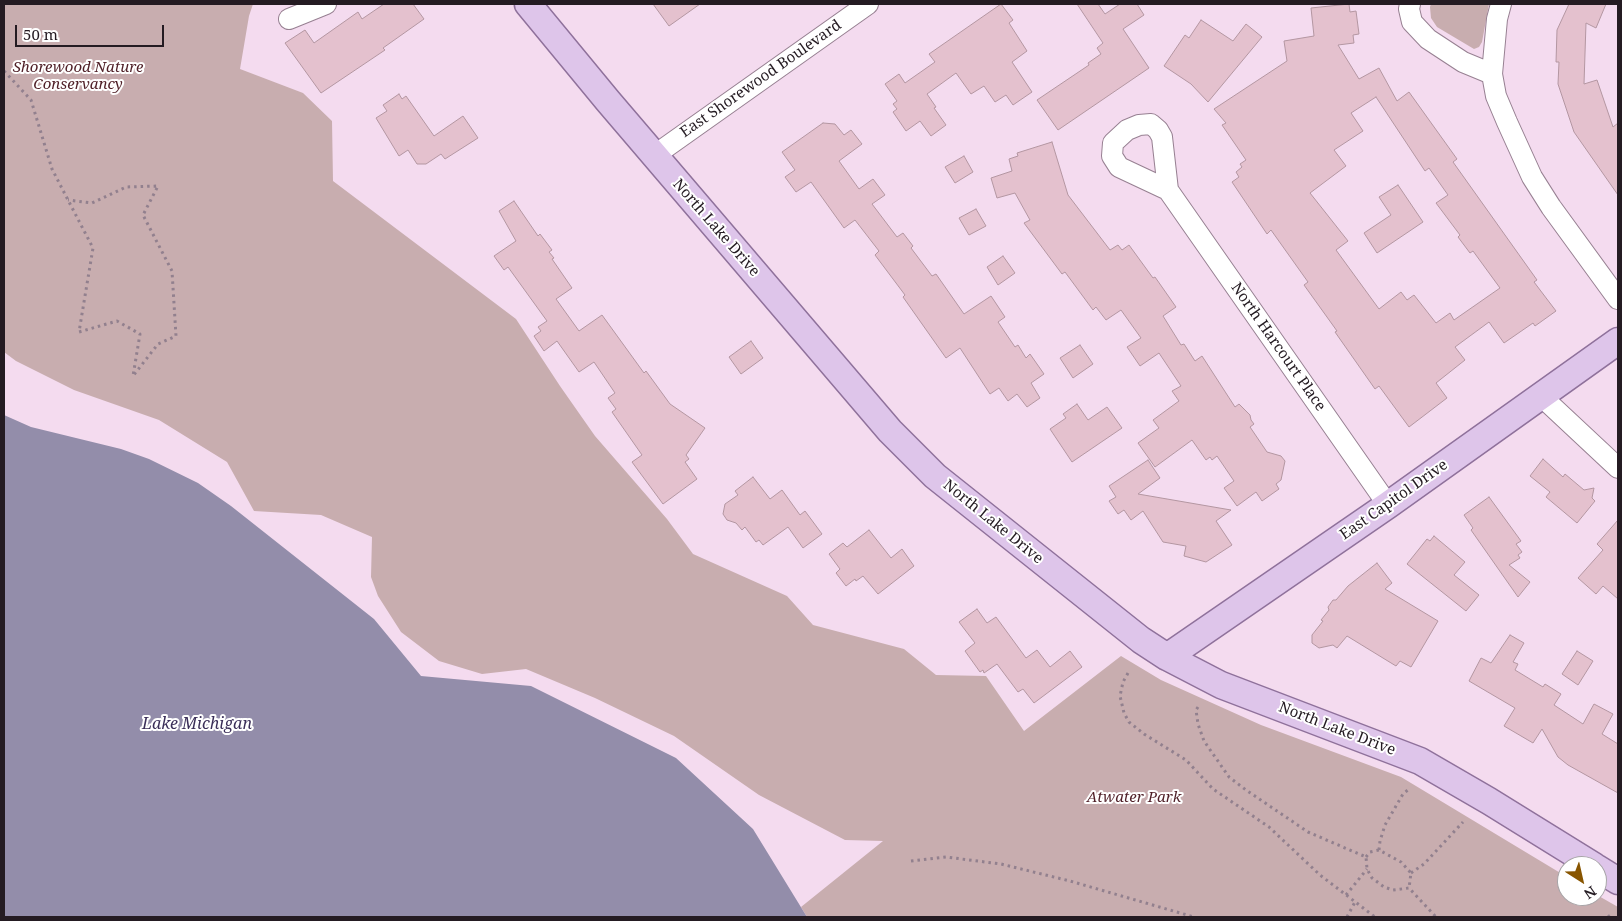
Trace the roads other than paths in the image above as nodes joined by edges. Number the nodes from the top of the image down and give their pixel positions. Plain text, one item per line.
1 (326, 4) edge
2 (528, 4) edge
3 (868, 4) edge
4 (1410, 4) edge
5 (1501, 4) edge
6 (289, 19) dead end
7 (1492, 74) junction
8 (655, 155) junction
9 (1168, 190) dead end
10 (1618, 299) edge
11 (1618, 341) edge
12 (1541, 396) junction
13 (1618, 468) edge
14 (1388, 505) junction
15 (1167, 657) junction
16 (1578, 856) edge
17 (1607, 874) edge
18 (1618, 881) edge

1 - 6 street
2 - 8 main road, North Lake Drive
3 - 8 street, East Shorewood Boulevard
4 - 7 street
5 - 7 street
7 - 10 street
8 - 15 main road, North Lake Drive
9 - 14 street, North Harcourt Place
11 - 12 main road, East Capitol Drive
12 - 13 street
12 - 14 main road, East Capitol Drive
14 - 15 main road, East Capitol Drive
15 - 16 main road, North Lake Drive
17 - 18 main road, North Lake Drive

